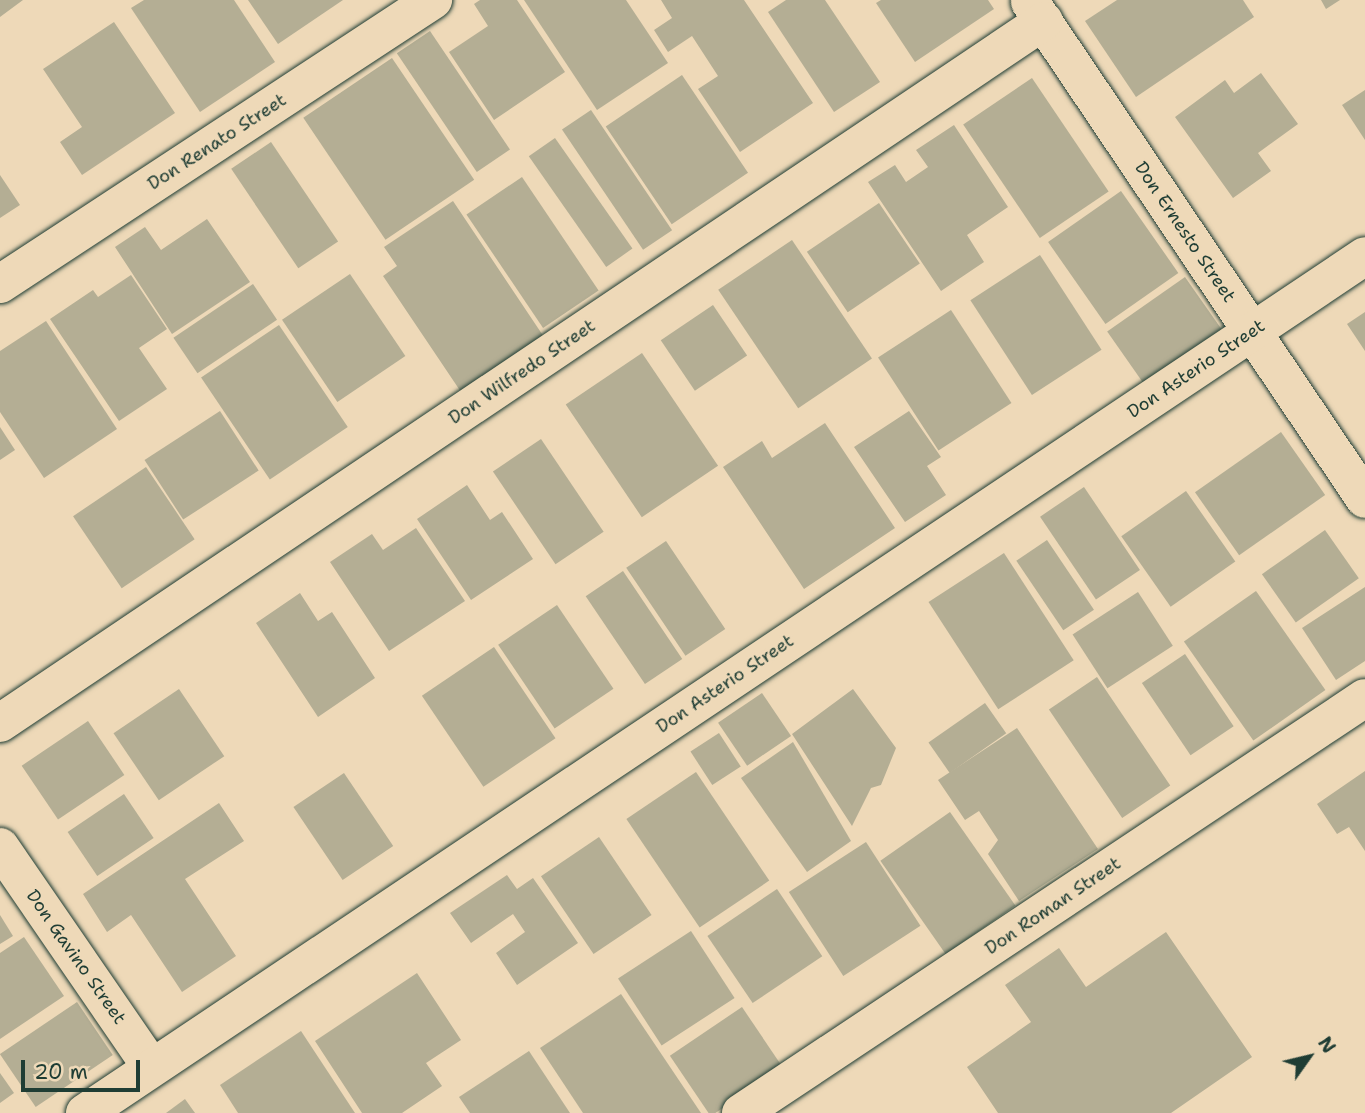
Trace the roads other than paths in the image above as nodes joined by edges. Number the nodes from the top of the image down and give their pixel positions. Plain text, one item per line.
1 (433, 0) edge
2 (1036, 11) edge
3 (1365, 256) edge
4 (0, 284) edge
5 (1251, 332) junction
6 (1365, 499) edge
7 (1365, 698) edge
8 (0, 723) edge
9 (0, 847) edge
10 (151, 1067) junction
11 (85, 1113) edge
12 (741, 1113) edge

1 - 4 street, Don Renato Street
2 - 5 street, Don Ernesto Street
2 - 8 street, Don Wilfredo Street
3 - 5 street, Don Asterio Street
5 - 6 street, Don Ernesto Street
5 - 10 street, Don Asterio Street
7 - 12 street, Don Roman Street
9 - 10 street, Don Gavino Street
10 - 11 street, Don Asterio Street

